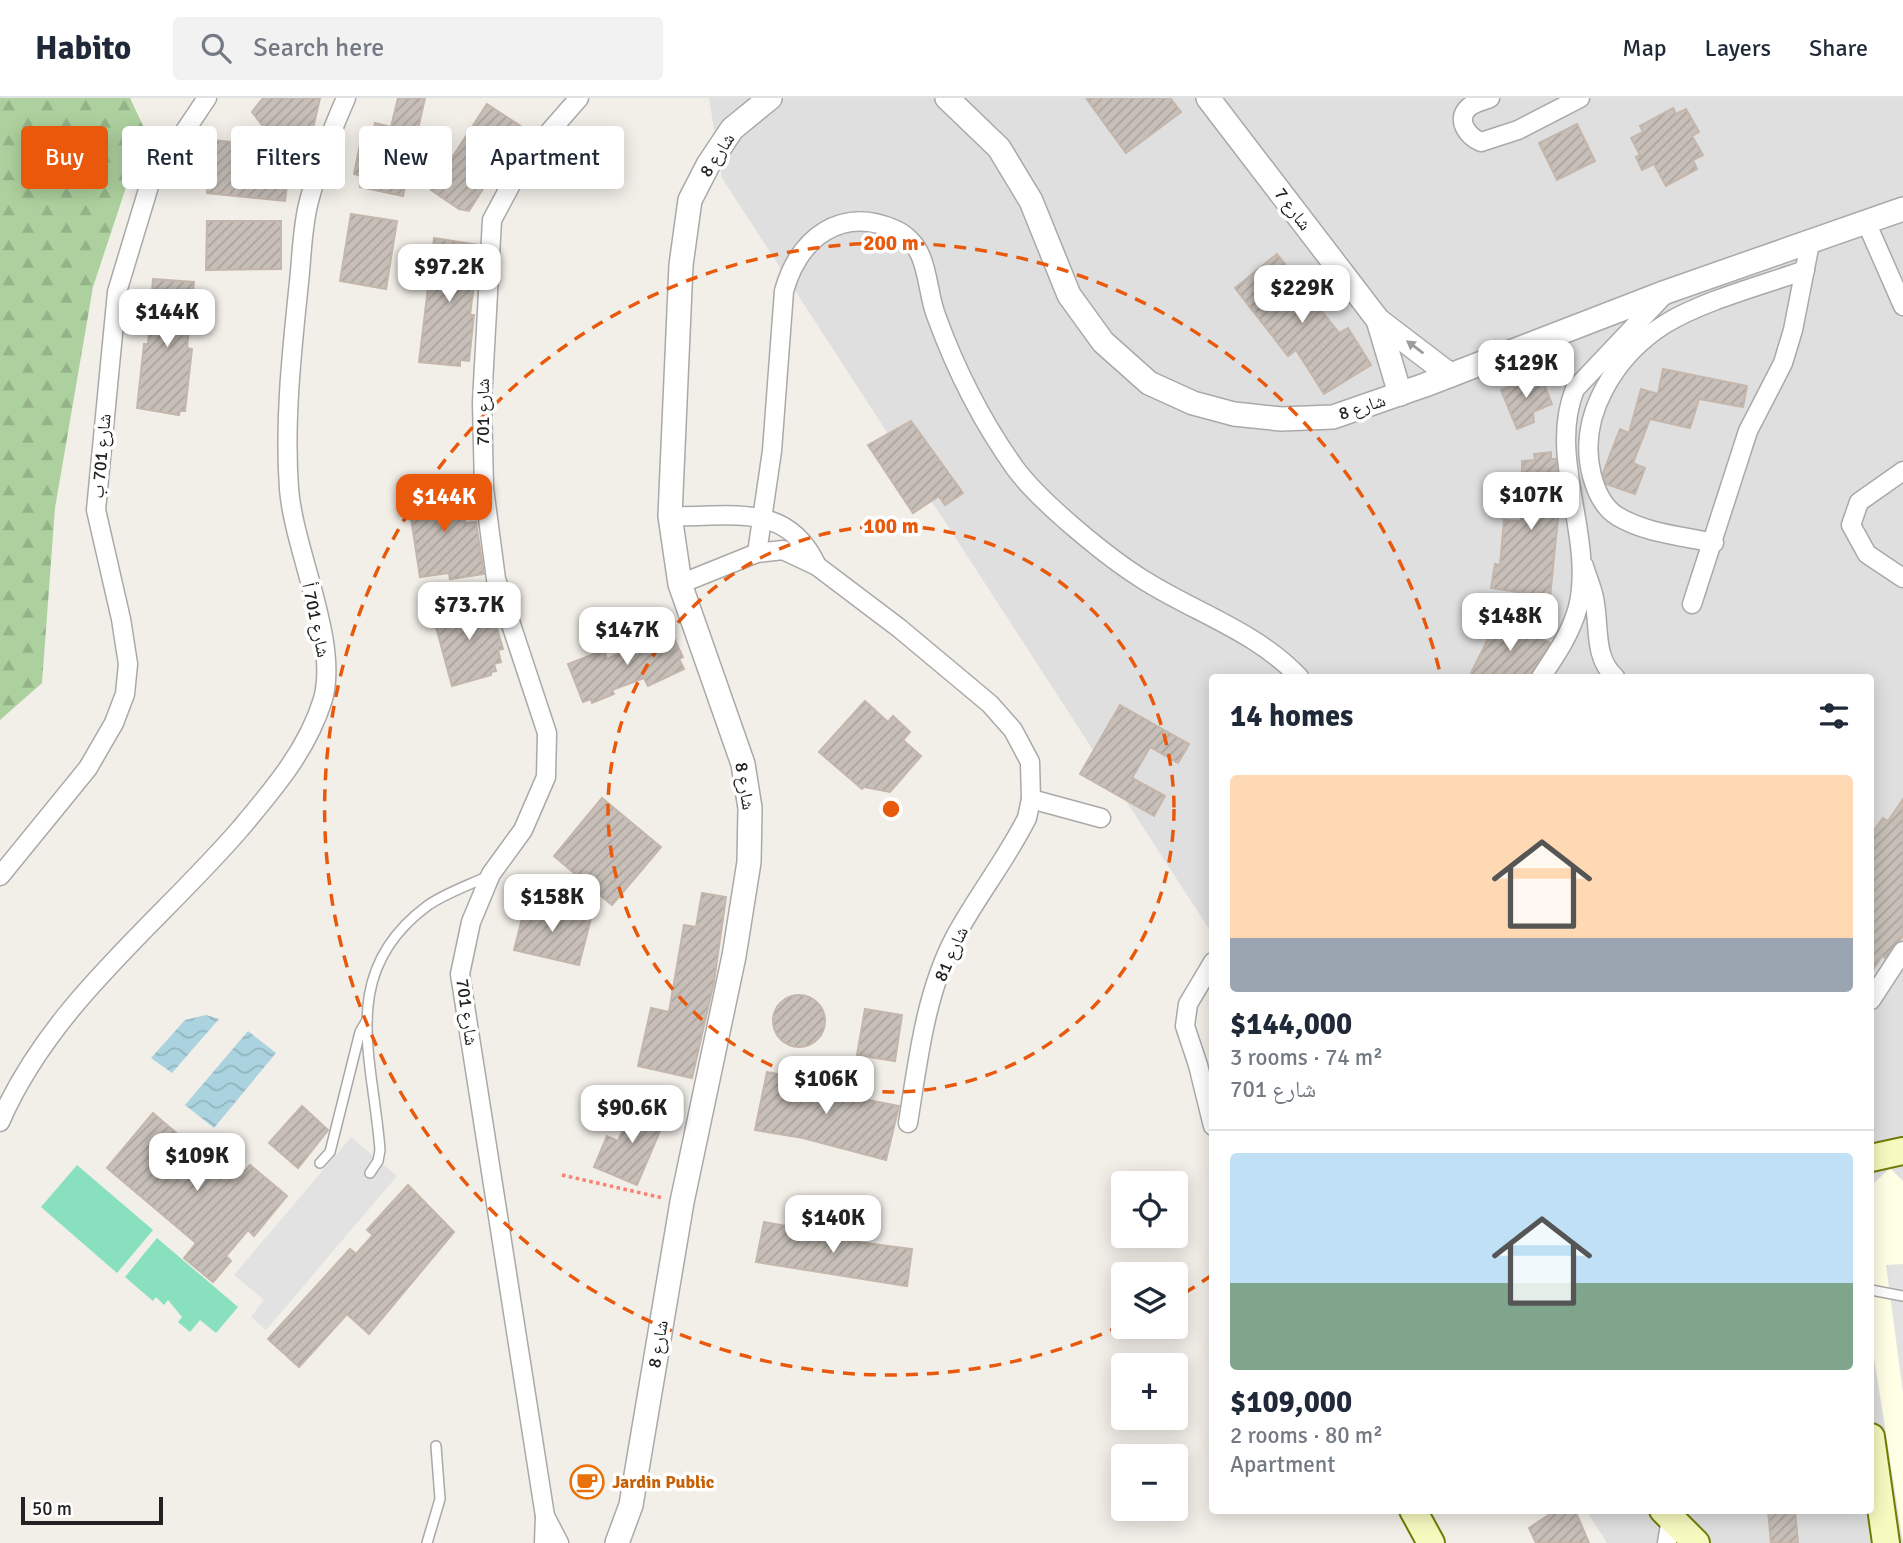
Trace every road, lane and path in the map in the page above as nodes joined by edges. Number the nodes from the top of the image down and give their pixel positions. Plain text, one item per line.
1 (206, 98) edge
2 (346, 98) edge
3 (579, 98) edge
4 (770, 98) edge
5 (947, 98) edge
6 (1208, 98) edge
7 (1490, 98) edge
8 (1580, 98) edge
9 (1466, 102) edge
10 (1903, 209) edge
11 (1867, 223) junction
12 (1810, 243) junction
13 (1805, 270) junction
14 (1666, 292) junction
15 (1903, 306) edge
16 (1378, 320) junction
17 (1450, 375) junction
18 (1400, 394) junction
19 (1903, 471) edge
20 (670, 516) junction
21 (763, 517) junction
22 (1714, 543) junction
23 (757, 553) junction
24 (1580, 556) junction
25 (817, 566) junction
26 (1903, 578) edge
27 (680, 584) junction
28 (1692, 604) dead end
29 (1296, 674) edge
30 (1543, 674) edge
31 (1612, 674) edge
32 (1031, 799) junction
33 (1101, 818) dead end
34 (491, 874) junction
35 (0, 876) edge
36 (1903, 951) edge
37 (1209, 969) edge
38 (1874, 995) edge
39 (367, 1019) junction
40 (1209, 1110) edge
41 (0, 1122) edge
42 (908, 1123) dead end
43 (1903, 1151) edge
44 (1874, 1157) edge
45 (320, 1163) dead end
46 (370, 1173) dead end
47 (562, 1175) dead end
48 (682, 1202) junction
49 (1874, 1291) edge
50 (1903, 1296) edge
51 (436, 1446) dead end
52 (1874, 1458) edge
53 (631, 1505) junction
54 (1415, 1514) edge
55 (545, 1516) junction
56 (1667, 1524) edge
57 (427, 1543) edge
58 (544, 1543) edge
59 (559, 1543) edge
60 (617, 1543) edge
61 (631, 1543) edge
62 (1431, 1543) edge
63 (1696, 1543) edge
64 (1886, 1543) edge

1 - 35 street, شارع 701 ب
2 - 41 street, شارع 701 أ
3 - 34 street, شارع 701
4 - 20 street, شارع 8
5 - 18 street, شارع 8
6 - 16 street, شارع 7
7 - 9 street
8 - 9 street
10 - 11 street, شارع 8
11 - 12 street, شارع 8
11 - 15 street
12 - 13 street
12 - 14 street, شارع 8
13 - 22 street
13 - 22 street
14 - 17 street, شارع 8
14 - 24 street
17 -> 16 street
16 - 18 street
17 - 18 street, شارع 8
19 - 26 street
20 - 21 street, شارع 81
20 - 27 street, شارع 8
21 - 23 street
21 - 25 street, شارع 81
21 - 29 street
22 - 28 street
23 - 25 street, شارع 81
23 - 27 street, شارع 81
24 - 30 street
24 - 31 street
25 - 32 street, شارع 81
27 - 48 street, شارع 8
32 - 33 street
32 - 42 street, شارع 81
34 - 39 lane
34 - 55 street, شارع 701
36 - 38 street
37 - 40 street
39 - 45 lane
39 - 46 lane
43 - 44 main road
47 - 48 path
48 - 53 street, شارع 8
49 - 50 lane
51 - 57 lane
52 - 64 main road
53 - 60 street, شارع 8
53 - 61 street, شارع 8
54 - 62 main road
55 - 58 street, شارع 701
55 - 59 street, شارع 701
56 - 63 main road

